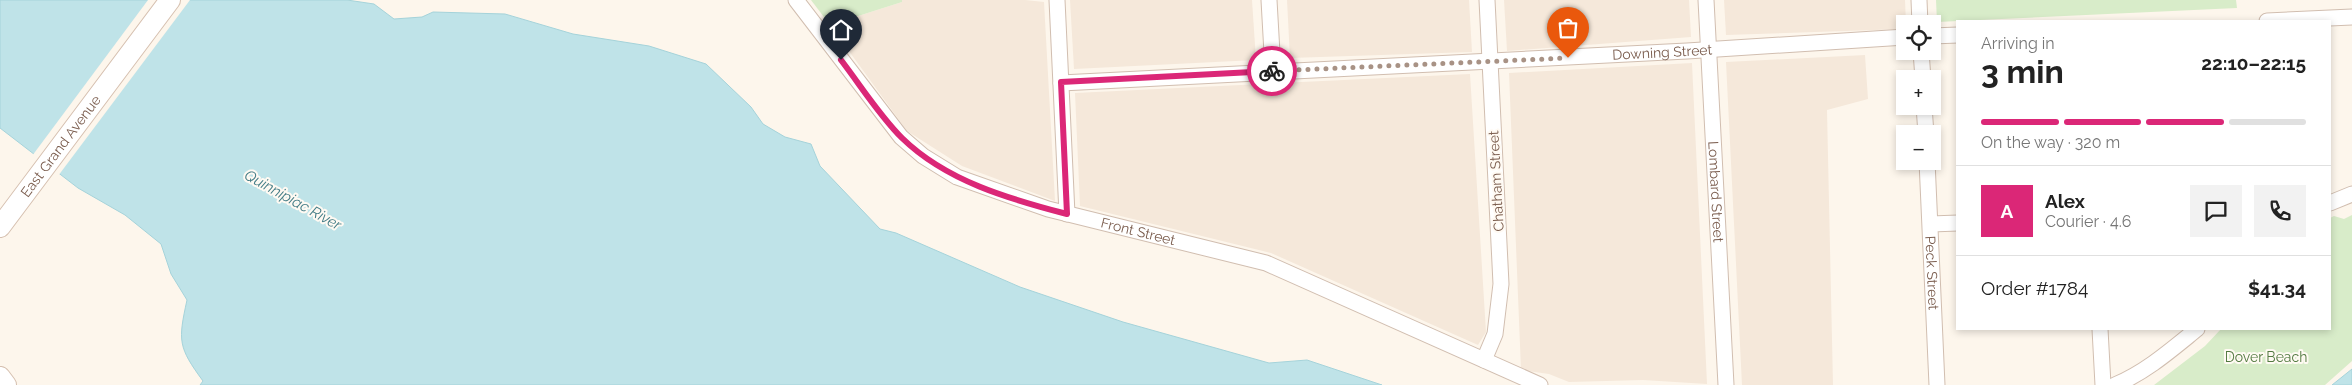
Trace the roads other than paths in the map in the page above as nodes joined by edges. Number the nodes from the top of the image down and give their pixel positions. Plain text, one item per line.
1 (170, 0) edge
2 (796, 0) edge
3 (1057, 0) edge
4 (1269, 0) edge
5 (1487, 0) edge
6 (1706, 0) edge
7 (1919, 0) edge
8 (1920, 15) edge
9 (2352, 17) edge
10 (2288, 20) edge
11 (1956, 35) edge
12 (1941, 36) edge
13 (1896, 38) edge
14 (1709, 50) junction
15 (1490, 62) junction
16 (1272, 71) junction
17 (1061, 82) junction
18 (1928, 170) edge
19 (2352, 194) edge
20 (2331, 203) edge
21 (1067, 214) junction
22 (1956, 223) edge
23 (1931, 224) junction
24 (0, 227) edge
25 (2100, 330) edge
26 (2196, 330) edge
27 (1484, 360) junction
28 (0, 377) edge
29 (6, 385) edge
30 (1540, 385) edge
31 (1726, 385) edge
32 (1937, 385) edge
33 (2103, 385) edge
34 (2115, 385) edge

1 - 24 main road, East Grand Avenue
2 - 21 street, Front Street
3 - 17 street
4 - 16 street
5 - 15 street, Chatham Street
6 - 14 street, Lombard Street
7 - 8 street
9 - 10 street
11 - 12 street
13 - 14 street, Downing Street
14 - 15 street, Downing Street
14 - 31 street, Lombard Street
15 - 16 street, Downing Street
15 - 27 street, Chatham Street
16 - 17 street, Downing Street
17 - 21 street
18 - 23 street, Peck Street
19 - 20 street
21 - 27 street, Front Street
22 - 23 street
23 - 32 street, Peck Street
25 - 33 street
26 - 34 street
27 - 30 street, Front Street
28 - 29 main road

